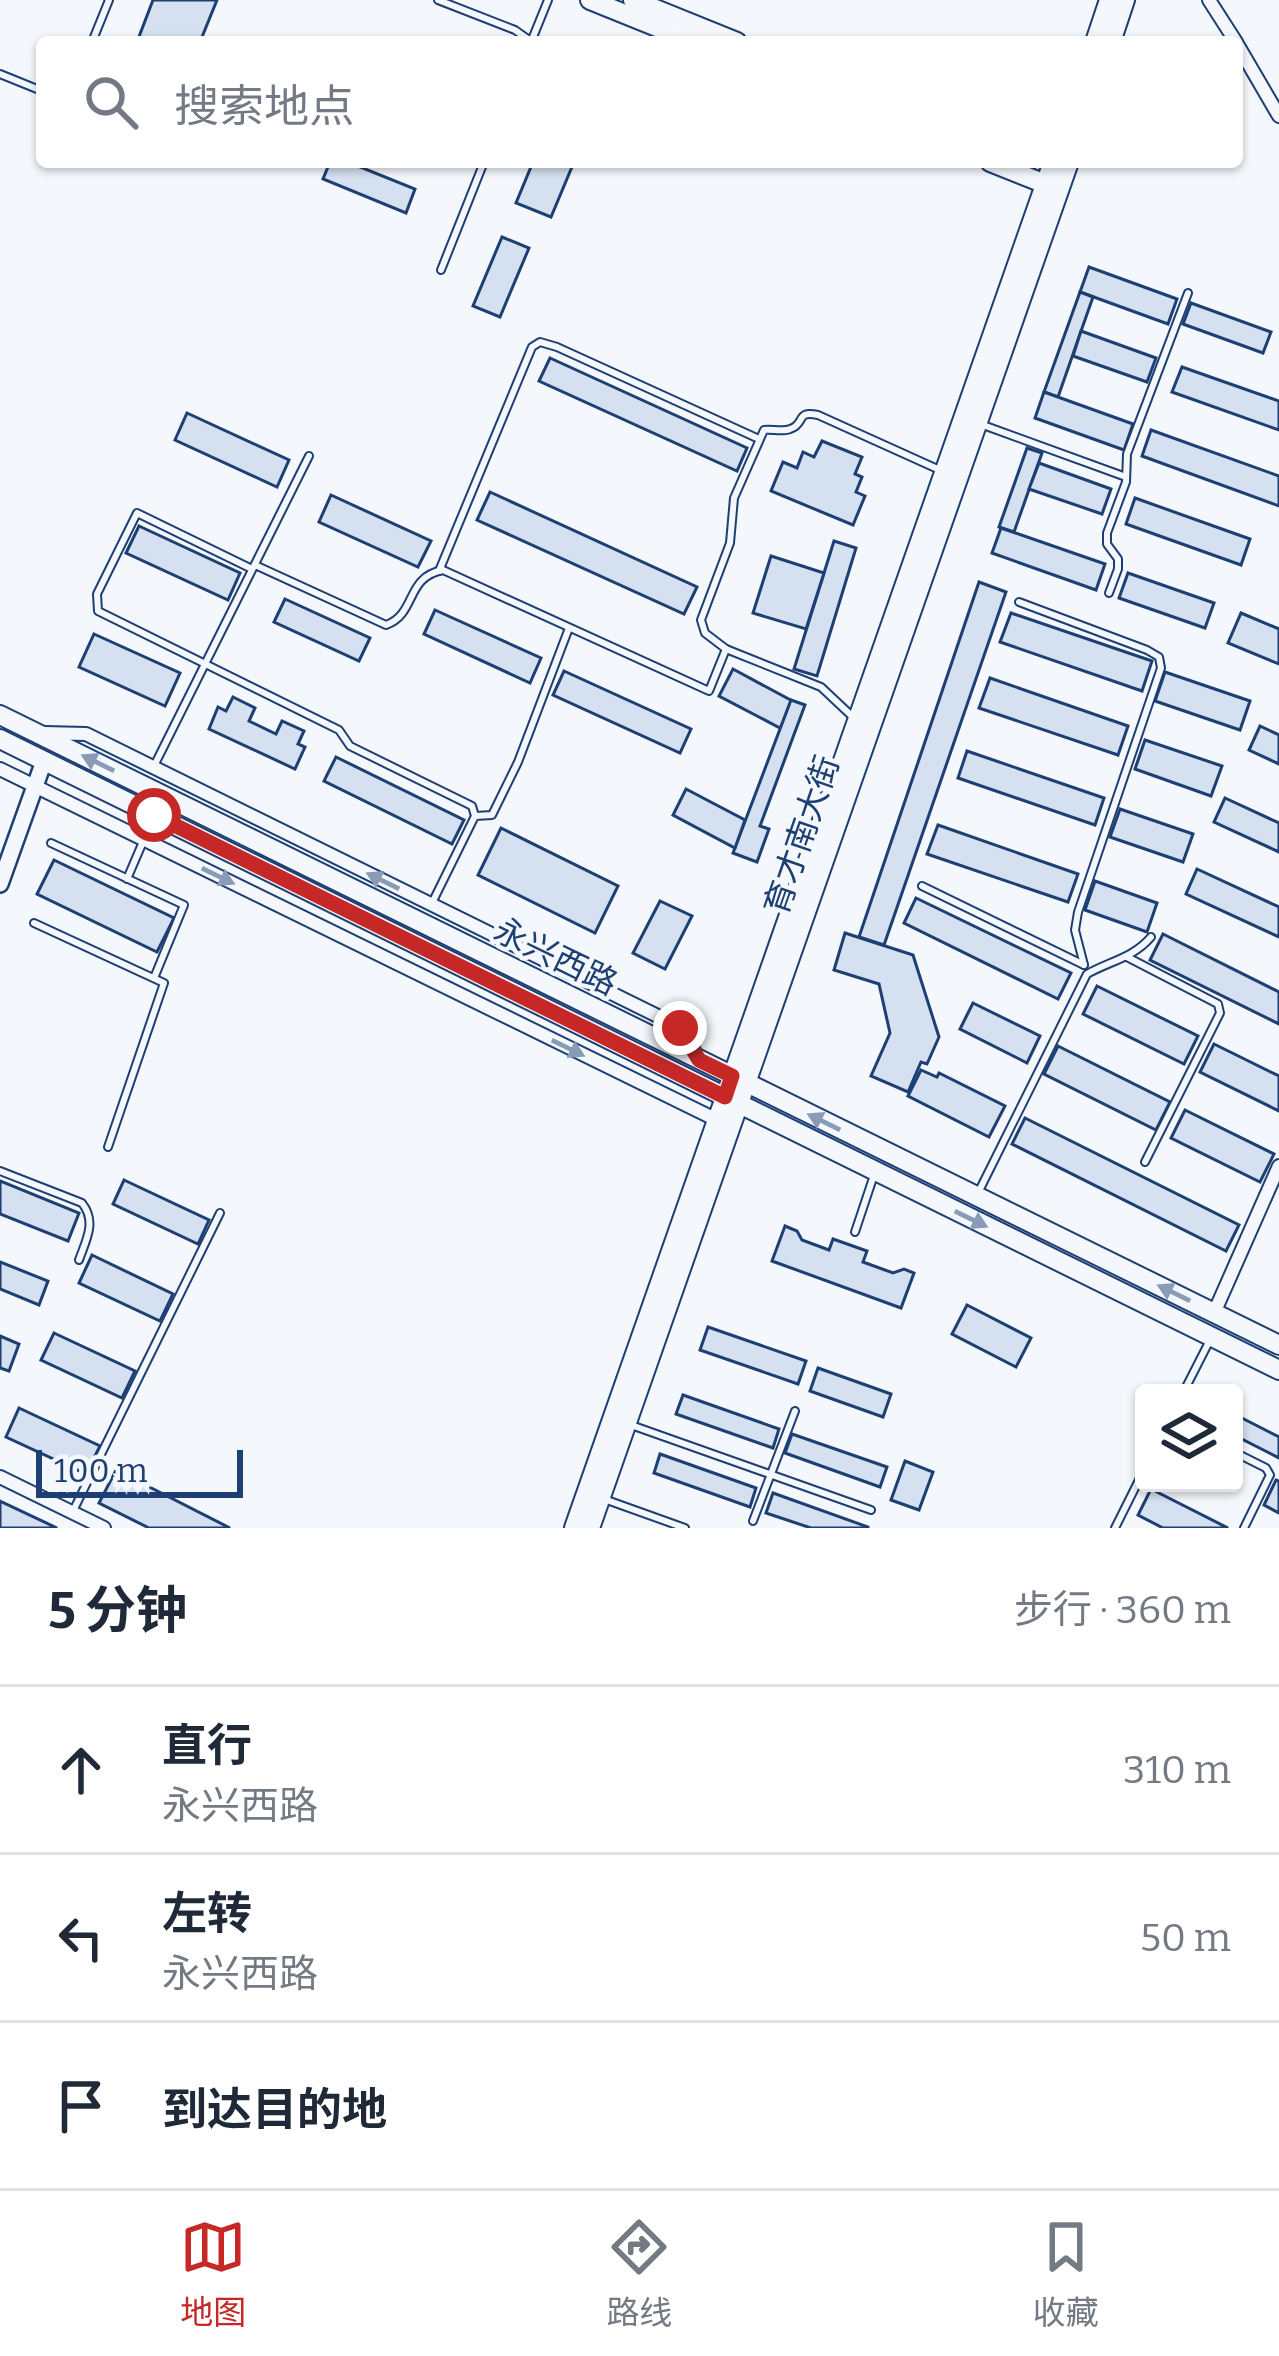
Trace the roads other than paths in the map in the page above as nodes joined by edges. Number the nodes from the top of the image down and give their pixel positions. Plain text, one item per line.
1 (110, 0) edge
2 (438, 0) edge
3 (548, 0) edge
4 (590, 0) edge
5 (633, 0) edge
6 (1109, 0) edge
7 (1125, 0) edge
8 (1209, 0) edge
9 (95, 36) edge
10 (523, 36) edge
11 (533, 36) edge
12 (679, 36) edge
13 (722, 36) edge
14 (1097, 36) edge
15 (1113, 36) edge
16 (1232, 36) edge
17 (1243, 55) edge
18 (0, 74) edge
19 (36, 89) edge
20 (1279, 116) edge
21 (482, 168) edge
22 (1053, 172) edge
23 (441, 270) dead end
24 (1188, 293) dead end
25 (977, 423) junction
26 (759, 439) junction
27 (309, 456) dead end
28 (944, 472) junction
29 (1126, 477) junction
30 (254, 567) junction
31 (439, 571) junction
32 (1108, 593) dead end
33 (1019, 602) dead end
34 (569, 628) junction
35 (726, 649) junction
36 (205, 664) junction
37 (0, 715) edge
38 (857, 721) junction
39 (36, 732) junction
40 (0, 740) edge
41 (44, 761) junction
42 (154, 768) junction
43 (0, 769) edge
44 (35, 786) junction
45 (154, 815) junction
46 (475, 816) junction
47 (144, 839) junction
48 (51, 843) dead end
49 (127, 879) junction
50 (0, 884) edge
51 (922, 886) dead end
52 (431, 905) junction
53 (34, 923) dead end
54 (1151, 937) dead end
55 (1126, 957) junction
56 (1085, 969) junction
57 (154, 978) junction
58 (699, 1060) junction
59 (739, 1080) junction
60 (732, 1101) junction
61 (717, 1120) junction
62 (108, 1147) dead end
63 (1145, 1162) dead end
64 (1279, 1166) edge
65 (0, 1172) edge
66 (875, 1172) junction
67 (976, 1197) junction
68 (220, 1213) dead end
69 (856, 1232) dead end
70 (79, 1260) dead end
71 (1214, 1313) junction
72 (1212, 1336) junction
73 (1279, 1345) edge
74 (1279, 1370) edge
75 (1188, 1384) edge
76 (794, 1411) dead end
77 (626, 1424) junction
78 (1243, 1456) edge
79 (770, 1474) junction
80 (0, 1477) edge
81 (1135, 1487) edge
82 (600, 1498) junction
83 (871, 1510) dead end
84 (73, 1513) junction
85 (753, 1521) dead end
86 (104, 1528) edge
87 (574, 1528) edge
88 (590, 1528) edge
89 (685, 1528) edge
90 (1114, 1528) edge
91 (1244, 1528) edge

1 - 9 lane
2 - 10 lane
3 - 11 lane
4 - 12 main road
5 - 13 main road
6 - 14 main road
7 - 15 main road
8 - 16 street
17 - 20 street
18 - 19 lane
21 - 23 lane
22 - 25 main road, 育才南大街
22 - 28 main road, 育才南大街
24 - 29 lane
25 - 29 lane
25 - 59 main road, 育才南大街
26 - 28 lane
26 - 31 lane
26 - 35 lane
27 - 30 lane
28 - 38 main road, 育才南大街
29 - 32 lane
30 - 31 lane
30 - 36 lane
30 - 36 lane
31 - 34 lane
33 - 56 lane
34 - 35 lane
34 - 46 lane
35 - 38 lane
36 - 42 lane
36 - 46 lane
37 - 39 main road, 永兴西路
38 - 59 main road, 育才南大街
39 - 42 street
58 -> 39 main road, 永兴西路
40 - 41 main road, 永兴西路
41 - 44 street
41 - 45 main road, 永兴西路
52 -> 42 street
43 - 44 street
44 - 47 street
44 - 50 street
45 - 47 lane
45 - 60 main road, 永兴西路
46 - 52 lane
47 - 49 lane
47 -> 61 street
48 - 49 lane
49 - 57 lane
51 - 56 lane
52 - 58 street
53 - 57 lane
54 - 55 lane
55 - 56 lane
55 - 63 lane
56 - 67 lane
57 - 62 lane
58 - 59 main road, 永兴西路
59 - 60 main road, 育才南大街
67 -> 59 main road, 永兴西路
60 - 61 main road, 育才南大街
60 - 66 main road, 永兴西路
60 - 77 main road, 育才南大街
61 - 87 main road, 育才南大街
64 - 71 street
65 - 70 lane
66 - 69 lane
66 -> 72 main road, 永兴西路
71 -> 67 main road, 永兴西路
68 - 84 lane
71 - 73 main road, 永兴西路
72 - 74 main road, 永兴西路
72 - 75 lane
76 - 79 lane
77 - 79 lane
77 - 82 main road, 育才南大街
78 - 91 lane
79 - 83 lane
79 - 85 lane
80 - 84 street
81 - 90 lane
82 - 88 main road, 育才南大街
82 - 89 lane
84 - 86 street

